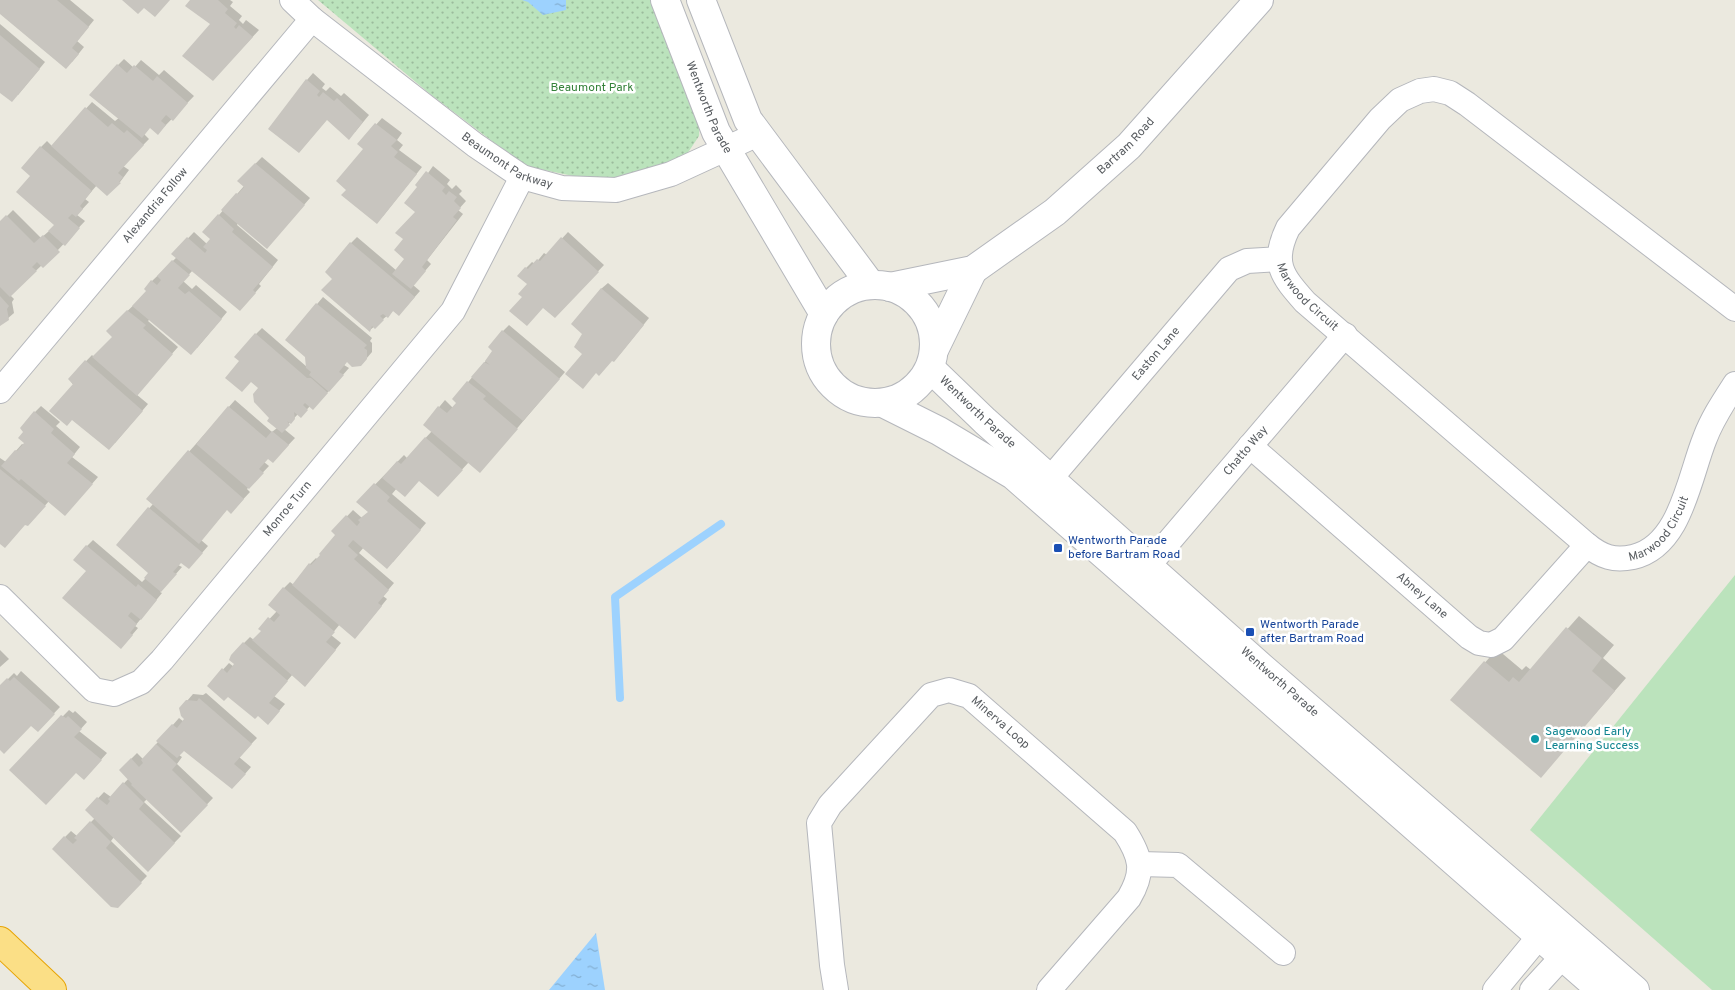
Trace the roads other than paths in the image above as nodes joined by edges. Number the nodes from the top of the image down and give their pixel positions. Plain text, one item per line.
1 (292, 0) edge
2 (665, 0) edge
3 (701, 0) edge
4 (1259, 0) edge
5 (312, 19) junction
6 (758, 134) junction
7 (726, 150) junction
8 (522, 177) junction
9 (1279, 259) junction
10 (973, 270) junction
11 (881, 286) junction
12 (1735, 309) edge
13 (824, 314) junction
14 (1345, 335) junction
15 (932, 358) junction
16 (1735, 384) edge
17 (0, 391) edge
18 (883, 403) junction
19 (1250, 446) junction
20 (1050, 479) junction
21 (1587, 545) junction
22 (1148, 566) junction
23 (0, 597) edge
24 (1140, 864) junction
25 (1547, 928) junction
26 (0, 941) edge
27 (1570, 948) junction
28 (1283, 953) dead end
29 (52, 990) edge
30 (836, 990) edge
31 (1049, 990) edge
32 (1494, 990) edge
33 (1532, 990) edge
34 (1601, 990) edge
35 (1635, 990) edge

1 - 5 street, Beaumont Parkway
2 - 7 street, Wentworth Parade
3 - 6 street
4 - 10 street, Bartram Road
5 - 8 street, Beaumont Parkway
5 - 17 street, Alexandria Follow
6 - 7 street, Beaumont Parkway
6 - 11 street
7 - 8 street, Beaumont Parkway
7 - 13 street, Wentworth Parade
8 - 23 street, Monroe Turn
9 - 12 street, Marwood Circuit
9 - 14 street, Marwood Circuit
9 - 20 street, Easton Lane
10 - 11 street, Bartram Road
10 - 15 street, Bartram Road
11 - 13 street, Wentworth Parade
11 - 15 street
13 - 18 street, Wentworth Parade
14 - 19 street, Chatto Way
14 - 21 street, Marwood Circuit
15 - 18 street, Wentworth Parade
15 - 20 street, Wentworth Parade
16 - 21 street, Marwood Circuit
18 - 25 street, Wentworth Parade
19 - 21 street, Abney Lane
19 - 22 street, Chatto Way
20 - 22 street, Wentworth Parade
22 - 25 street, Wentworth Parade
24 - 28 street
24 - 30 street, Minerva Loop
24 - 31 street
25 - 27 street, Wentworth Parade
25 - 32 street
26 - 29 highway
27 - 33 street
27 - 34 street, Wentworth Parade
27 - 35 street, Wentworth Parade

